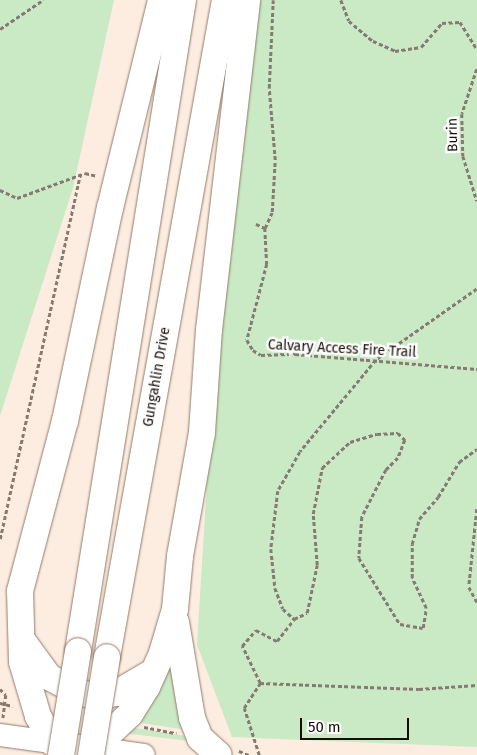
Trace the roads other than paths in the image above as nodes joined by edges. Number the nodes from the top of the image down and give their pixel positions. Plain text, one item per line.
1 (161, 0) edge
2 (183, 0) edge
3 (225, 0) edge
4 (247, 0) edge
5 (174, 609) junction
6 (19, 635) junction
7 (0, 664) edge
8 (156, 669) junction
9 (0, 735) edge
10 (59, 751) edge
11 (91, 753) edge
12 (144, 755) edge
13 (219, 755) edge

1 - 6 highway
2 - 10 highway, bridge
3 - 11 highway, Gungahlin Drive, bridge
4 - 5 highway
5 - 8 highway
5 - 13 highway
6 - 7 highway
6 - 8 highway
6 - 10 highway
8 - 11 highway
9 - 10 main road
10 - 11 main road
11 - 12 main road

